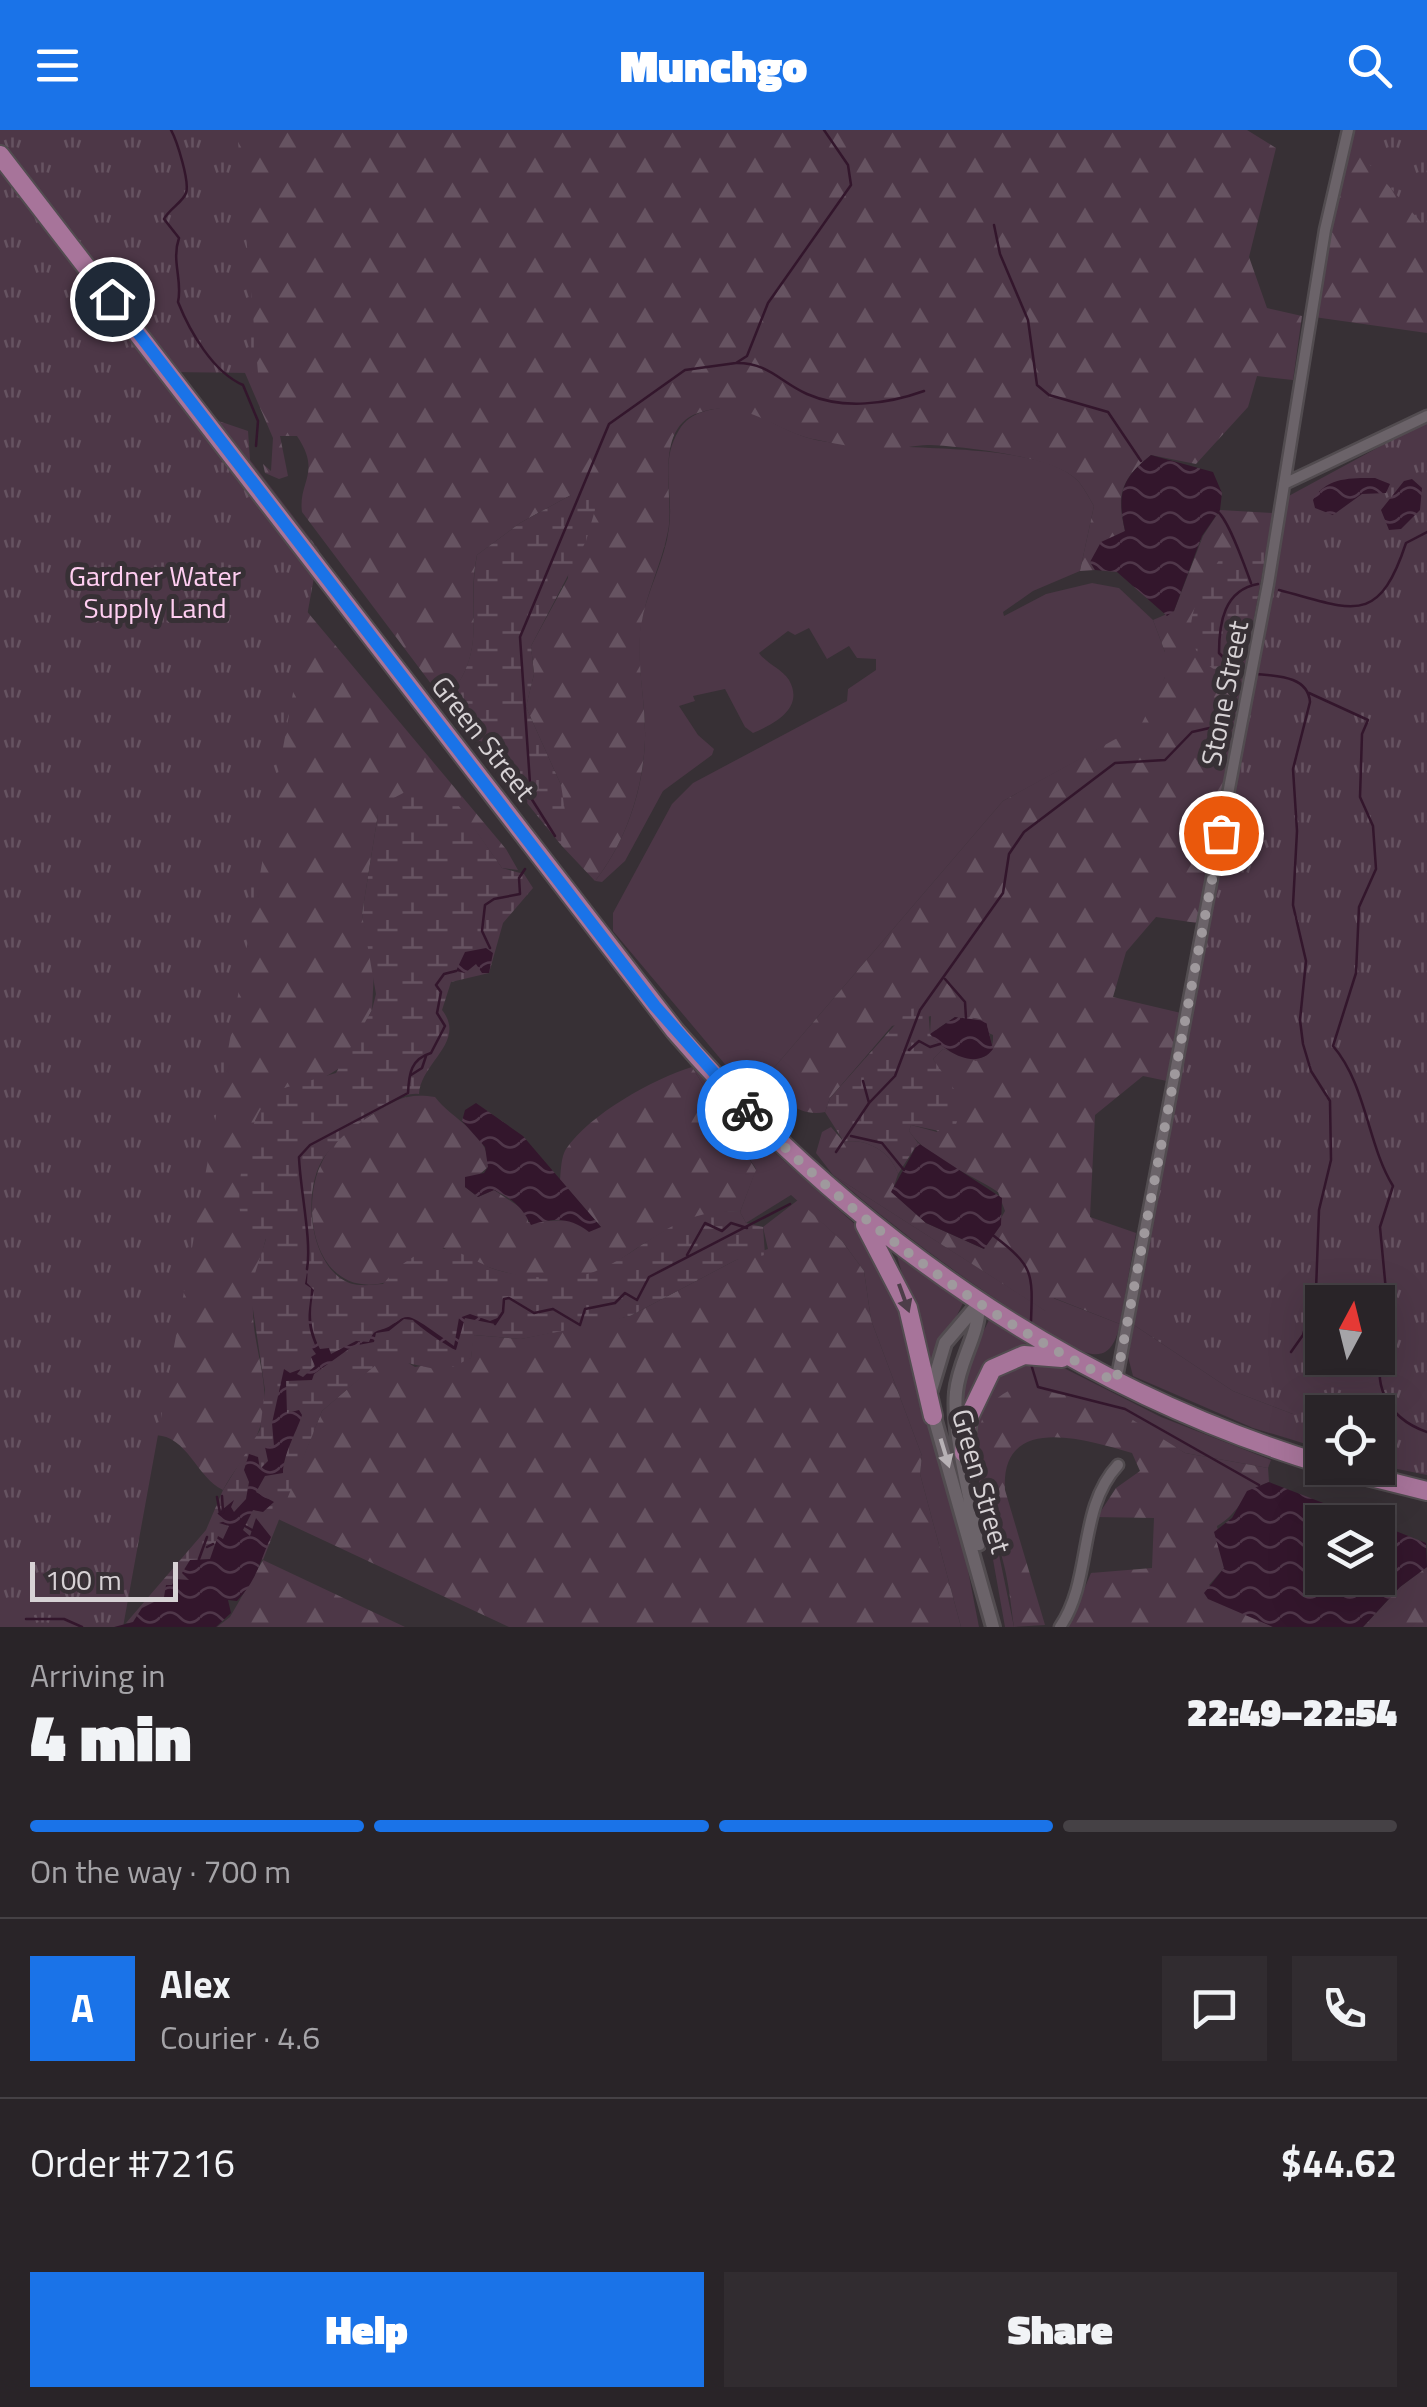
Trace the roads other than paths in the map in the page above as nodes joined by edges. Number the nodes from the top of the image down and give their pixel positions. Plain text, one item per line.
1 (1348, 130) edge
2 (0, 155) edge
3 (1427, 416) edge
4 (1284, 484) junction
5 (857, 1213) junction
6 (979, 1303) junction
7 (1076, 1361) junction
8 (1116, 1382) junction
9 (933, 1416) junction
10 (964, 1453) junction
11 (1305, 1458) edge
12 (1118, 1465) dead end
13 (1395, 1483) edge
14 (1427, 1491) edge
15 (1060, 1627) edge

1 - 4 street, Stone Street
2 - 5 highway, Green Street
3 - 4 street
4 - 8 street, Stone Street
5 - 6 highway, Green Street
5 -> 9 highway
6 - 7 highway
6 - 9 street, Green Street
6 - 10 street, Green Street
7 - 8 highway
7 - 10 highway
8 - 11 highway
9 -> 10 street, Green Street
12 - 15 street
13 - 14 highway

